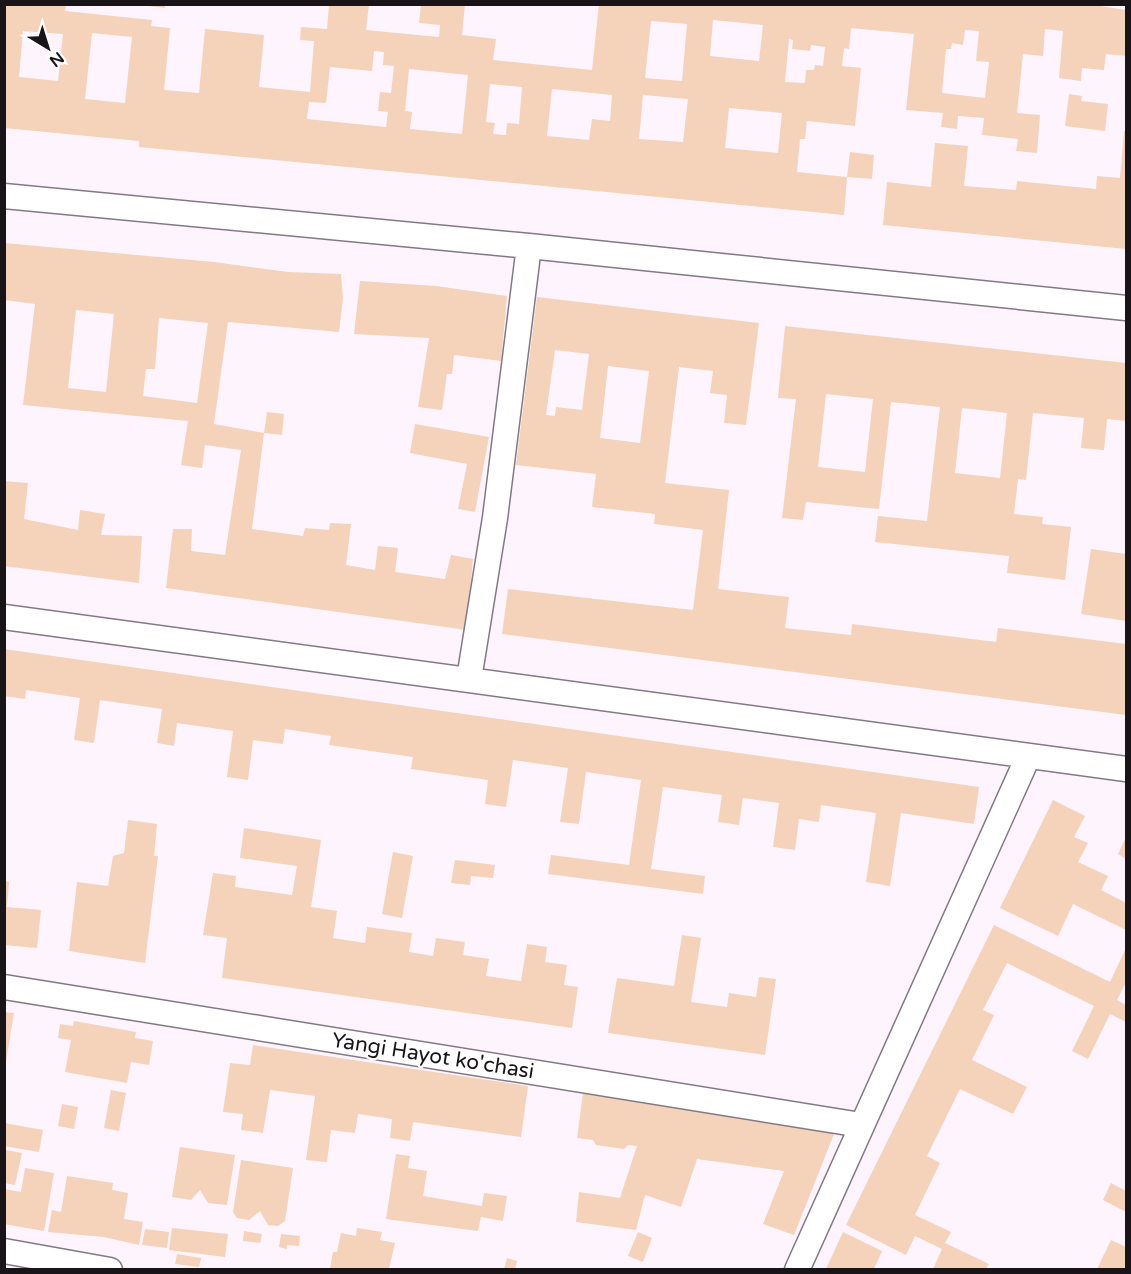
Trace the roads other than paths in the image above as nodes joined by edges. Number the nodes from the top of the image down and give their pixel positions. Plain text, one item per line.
1 (4, 196) edge
2 (529, 246) junction
3 (1126, 308) edge
4 (4, 617) edge
5 (469, 679) junction
6 (1028, 757) junction
7 (1126, 769) edge
8 (4, 987) edge
9 (861, 1125) junction
10 (4, 1251) edge
11 (110, 1269) edge
12 (797, 1269) edge

1 - 2 street
2 - 3 street
2 - 5 street
4 - 5 street
5 - 6 street
6 - 7 street
6 - 9 street
8 - 9 street, Yangi Hayot ko'chasi
9 - 12 street
10 - 11 street

